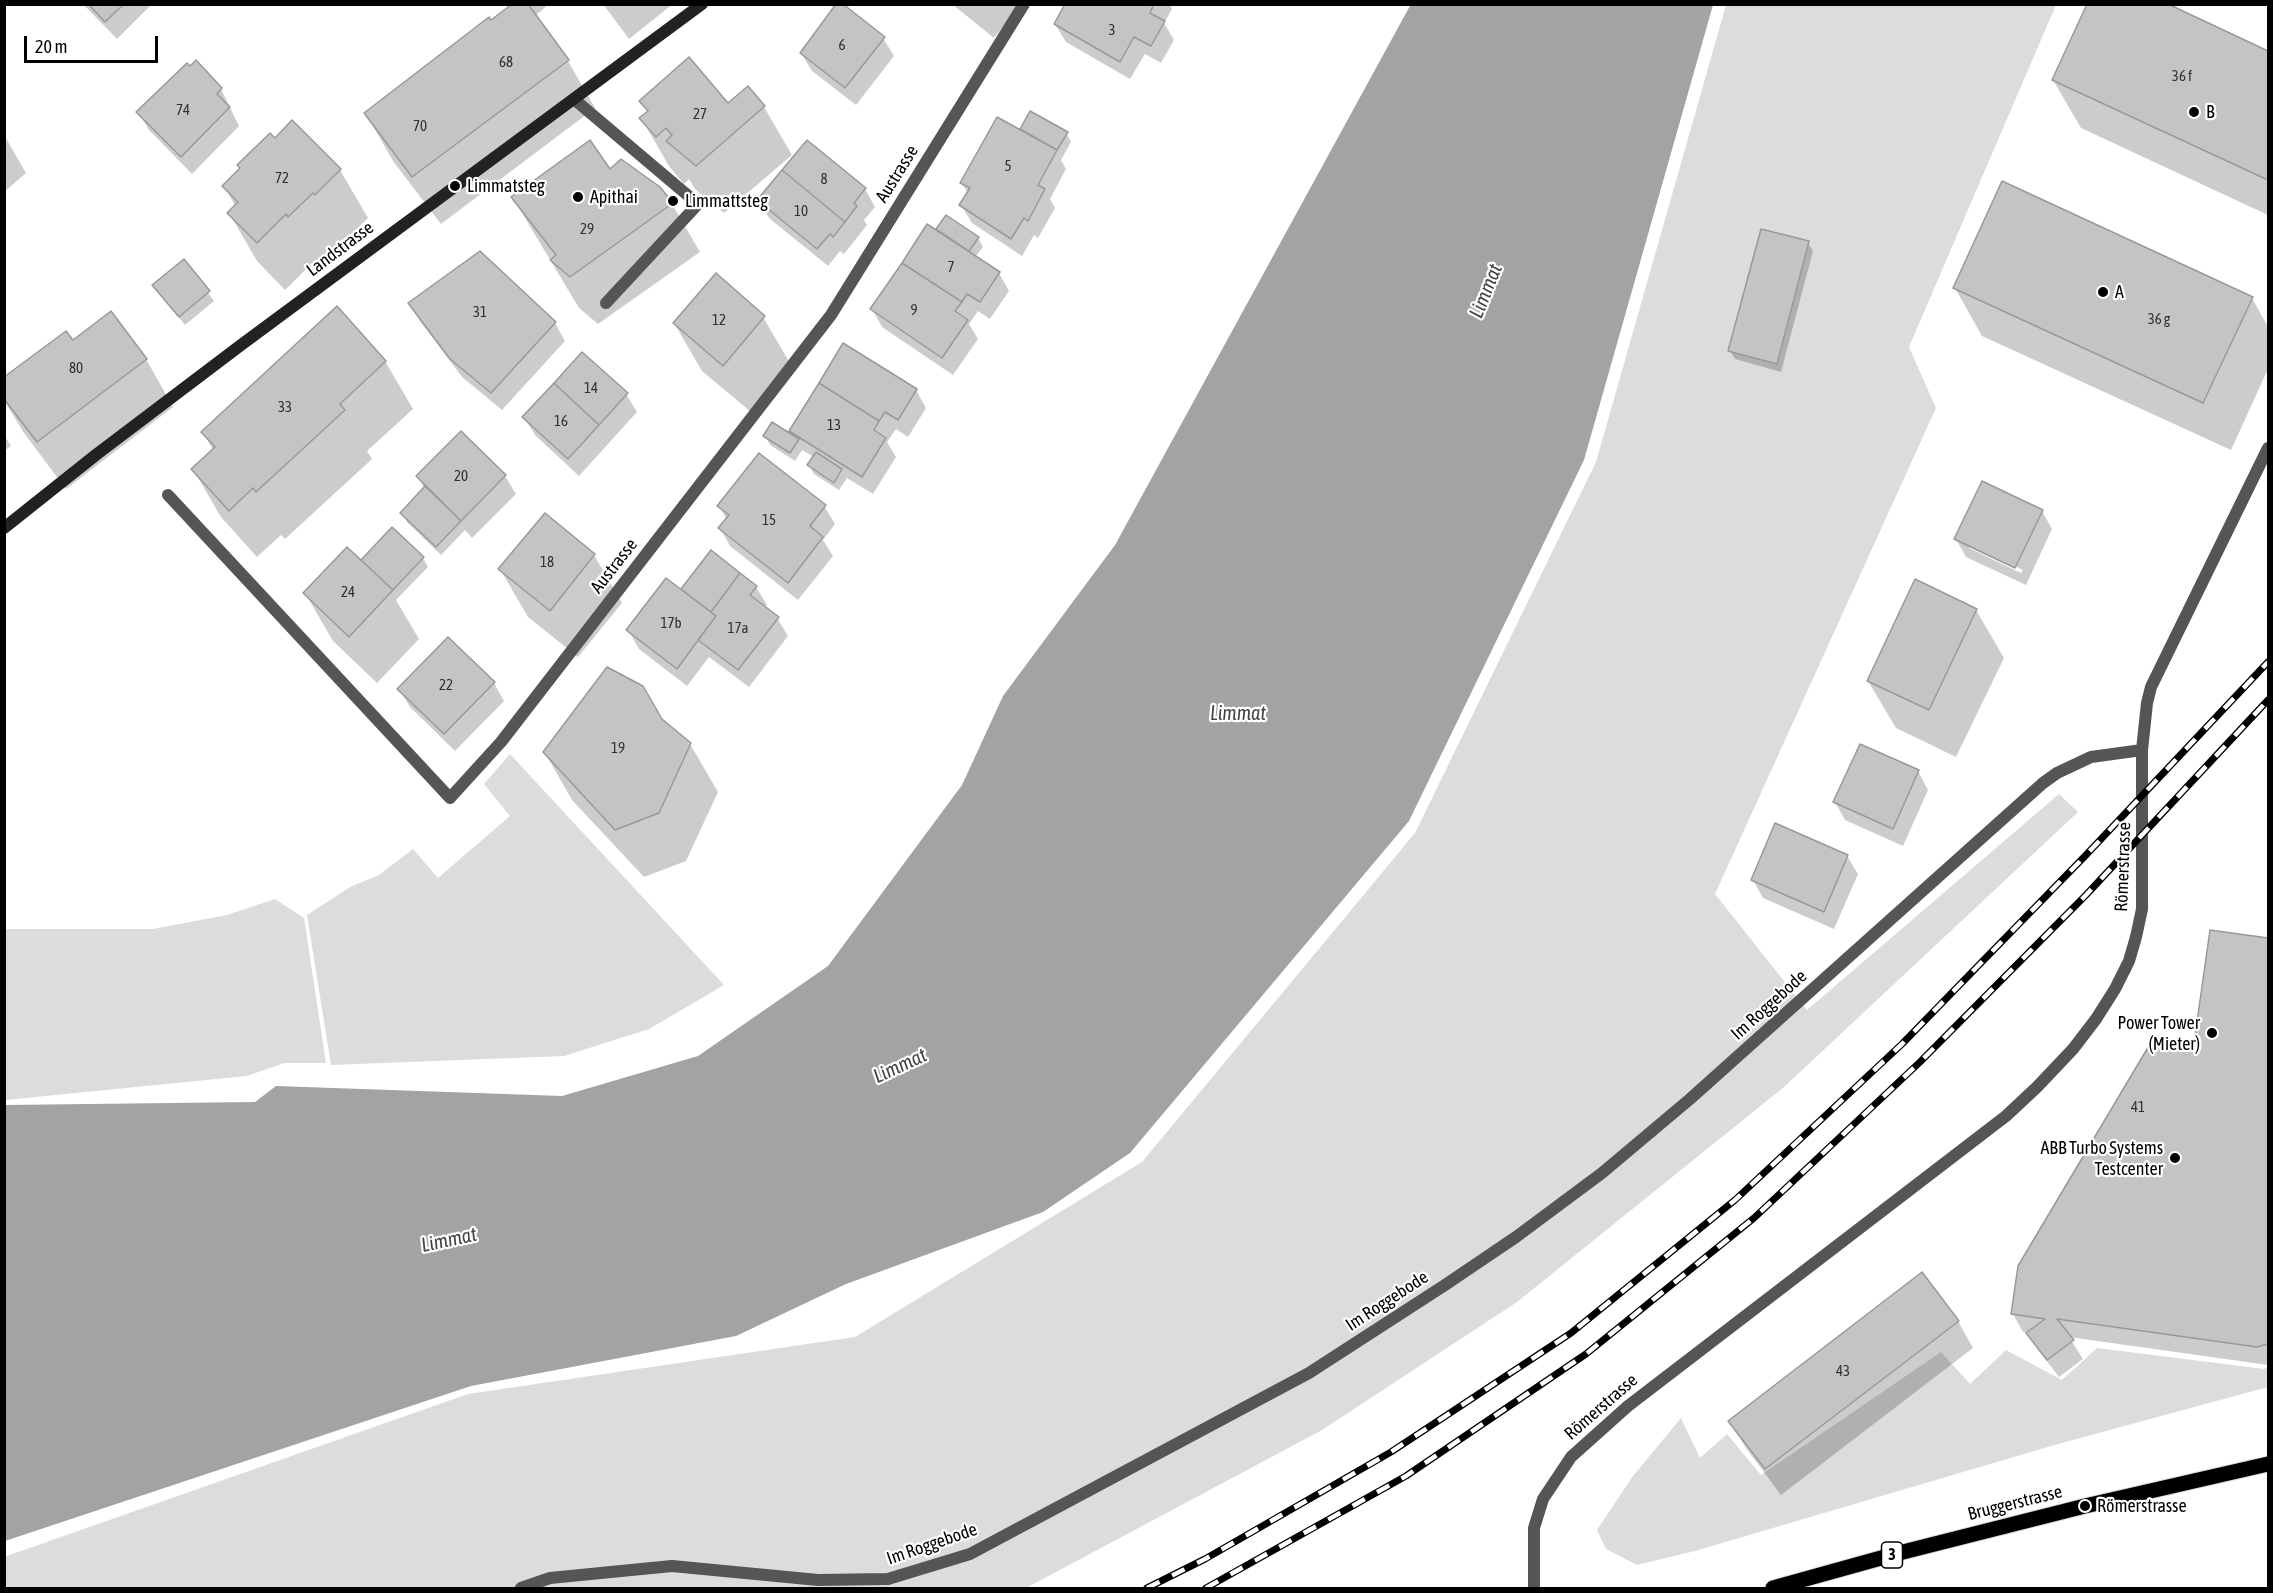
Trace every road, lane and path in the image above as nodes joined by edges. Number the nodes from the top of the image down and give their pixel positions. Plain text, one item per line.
1 (702, 4) edge
2 (1024, 4) edge
3 (575, 100) junction
4 (606, 303) dead end
5 (2268, 447) edge
6 (168, 495) dead end
7 (4, 528) edge
8 (2142, 750) junction
9 (2268, 1464) edge
10 (521, 1588) edge
11 (1534, 1588) edge
12 (1773, 1588) edge

1 - 3 main road, Landstrasse
2 - 6 street, Austrasse
3 - 4 street
3 - 7 main road, Landstrasse
5 - 8 street, Römerstrasse
8 - 10 street, Im Roggebode
8 - 11 street, Römerstrasse
9 - 12 main road, Bruggerstrasse / 3

